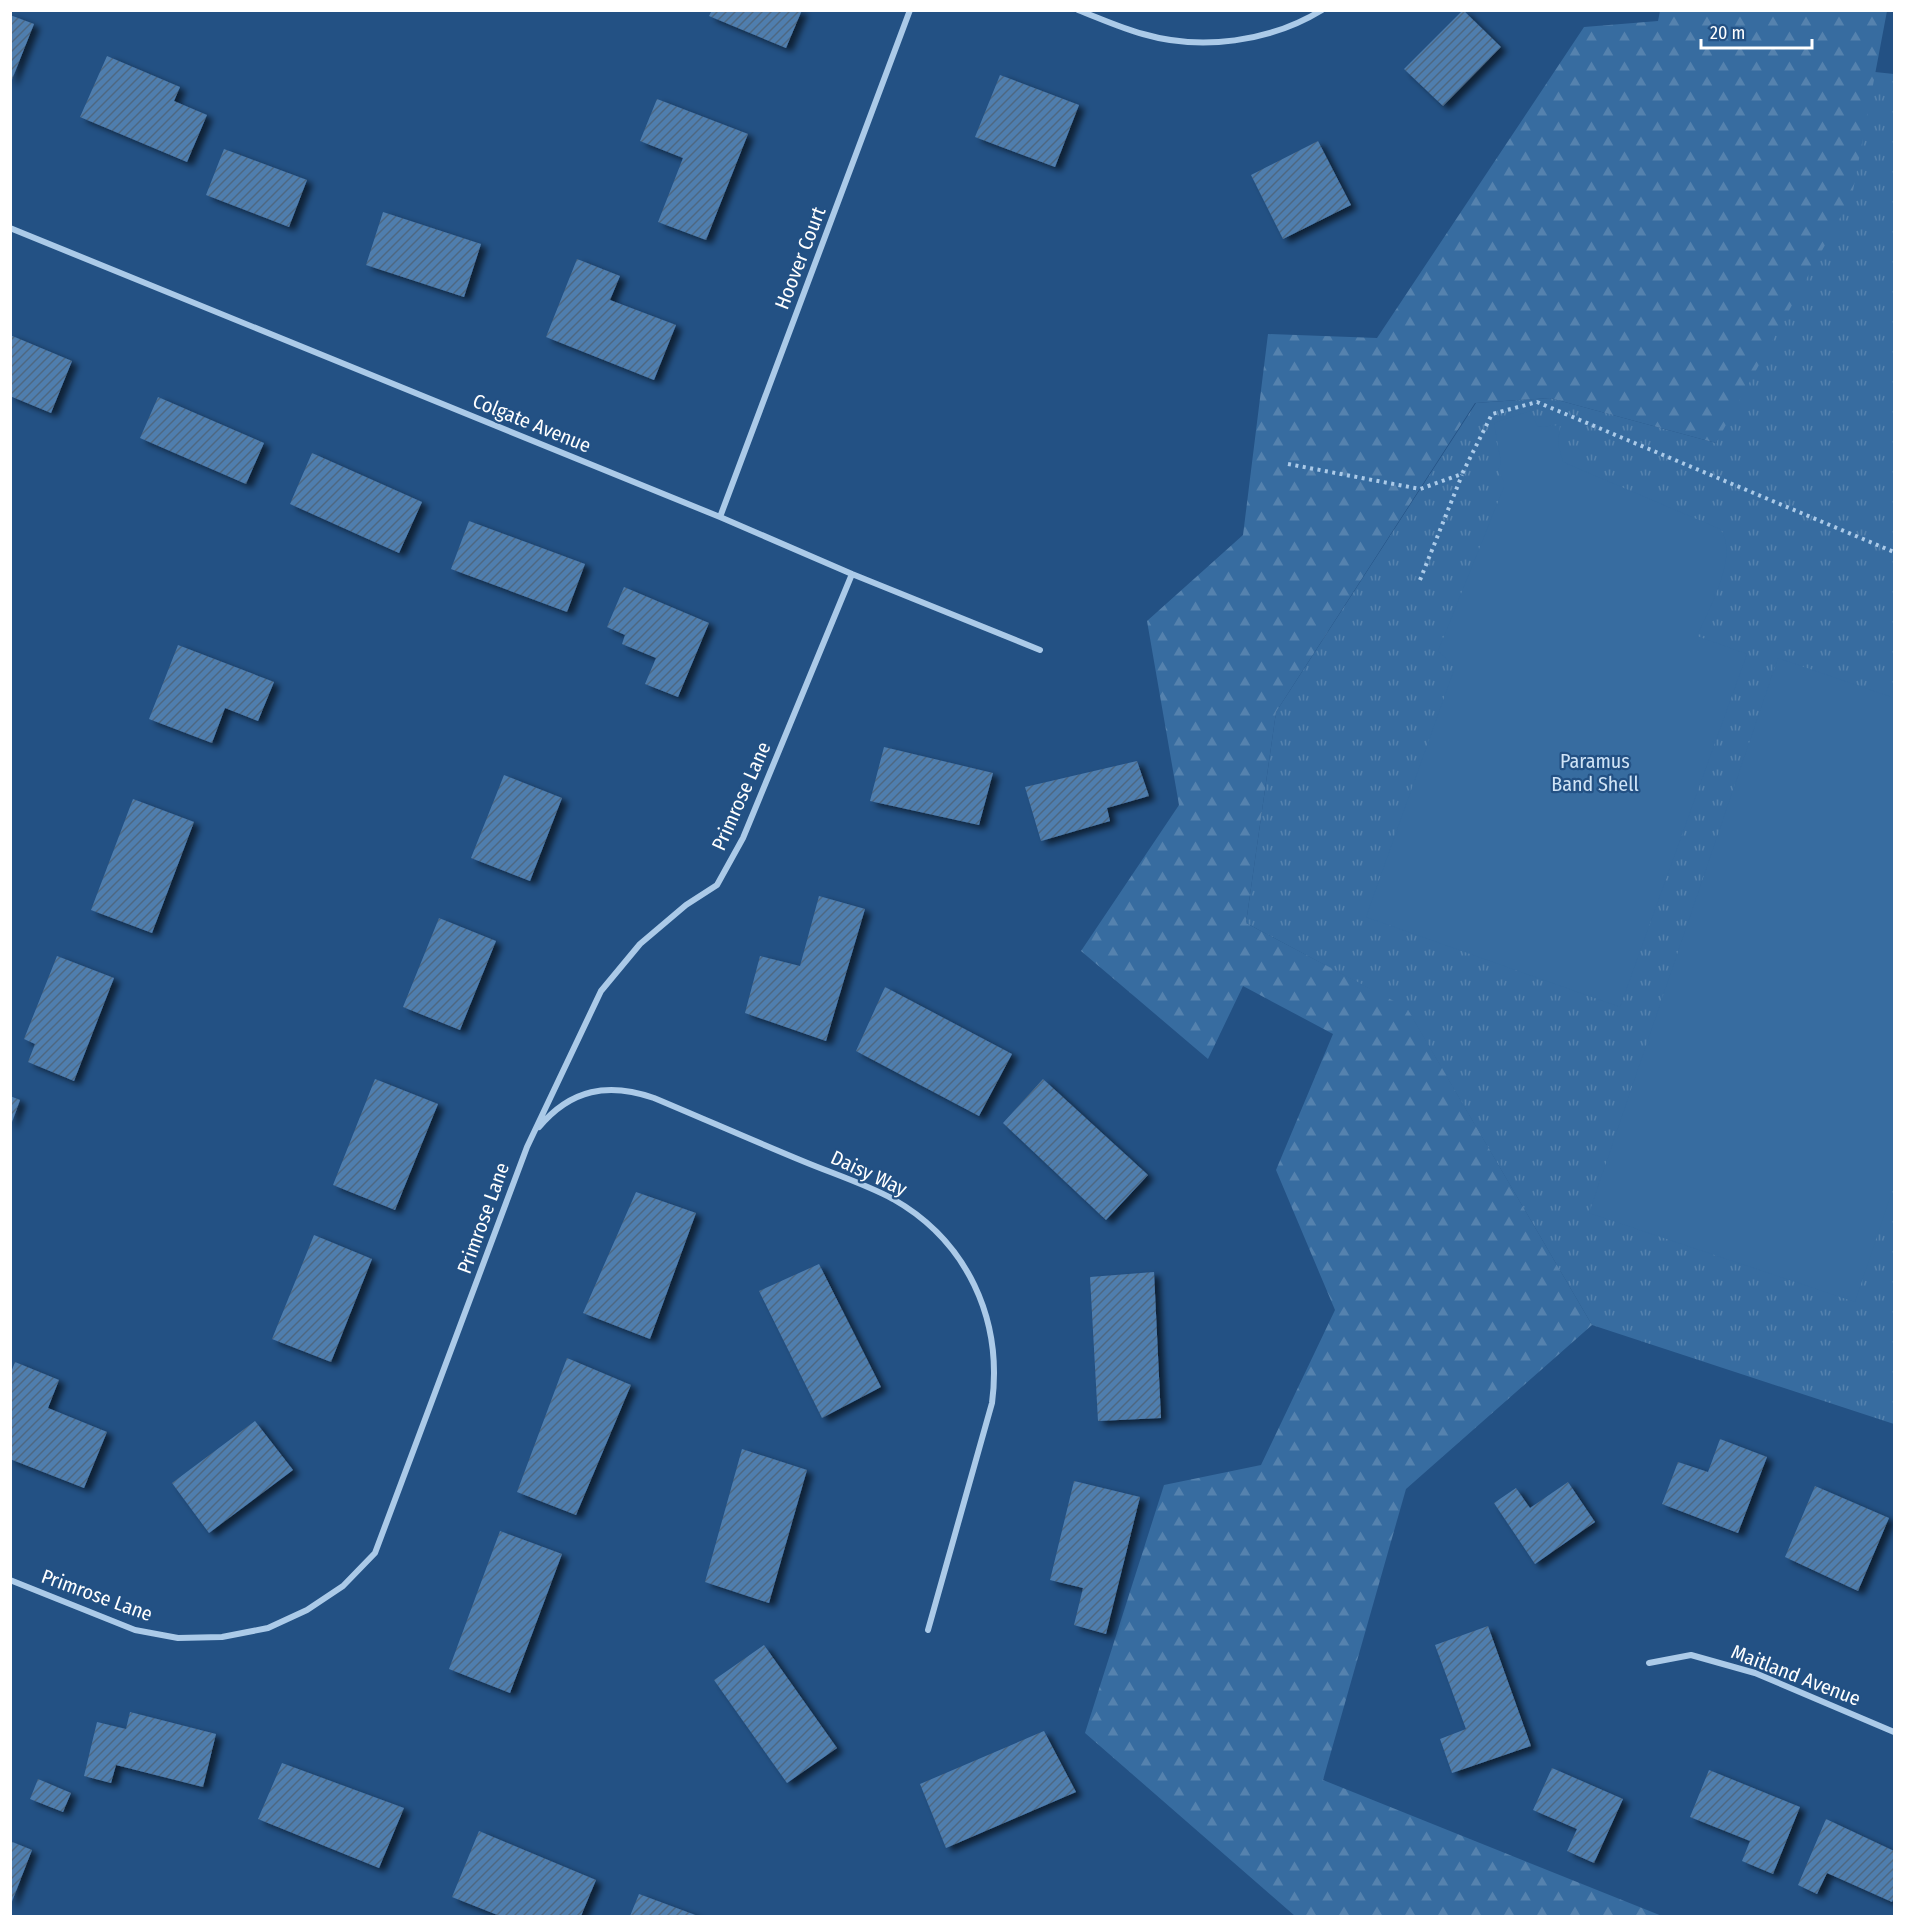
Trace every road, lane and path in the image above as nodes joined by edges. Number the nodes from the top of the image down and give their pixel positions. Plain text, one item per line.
1 (910, 10) edge
2 (1077, 10) edge
3 (1322, 10) edge
4 (10, 228) edge
5 (1288, 464) dead end
6 (1462, 474) junction
7 (720, 517) junction
8 (1894, 552) edge
9 (852, 574) junction
10 (1420, 580) dead end
11 (1041, 650) dead end
12 (533, 1135) junction
13 (10, 1580) edge
14 (928, 1630) dead end
15 (1649, 1663) dead end
16 (1894, 1732) edge

1 - 7 street, Hoover Court
2 - 3 street
4 - 7 street, Colgate Avenue
5 - 6 path
6 - 8 path
6 - 10 path
7 - 9 street, Colgate Avenue
9 - 11 street, Colgate Avenue
9 - 12 street, Primrose Lane
12 - 13 street, Primrose Lane
12 - 14 street, Daisy Way
15 - 16 street, Maitland Avenue

